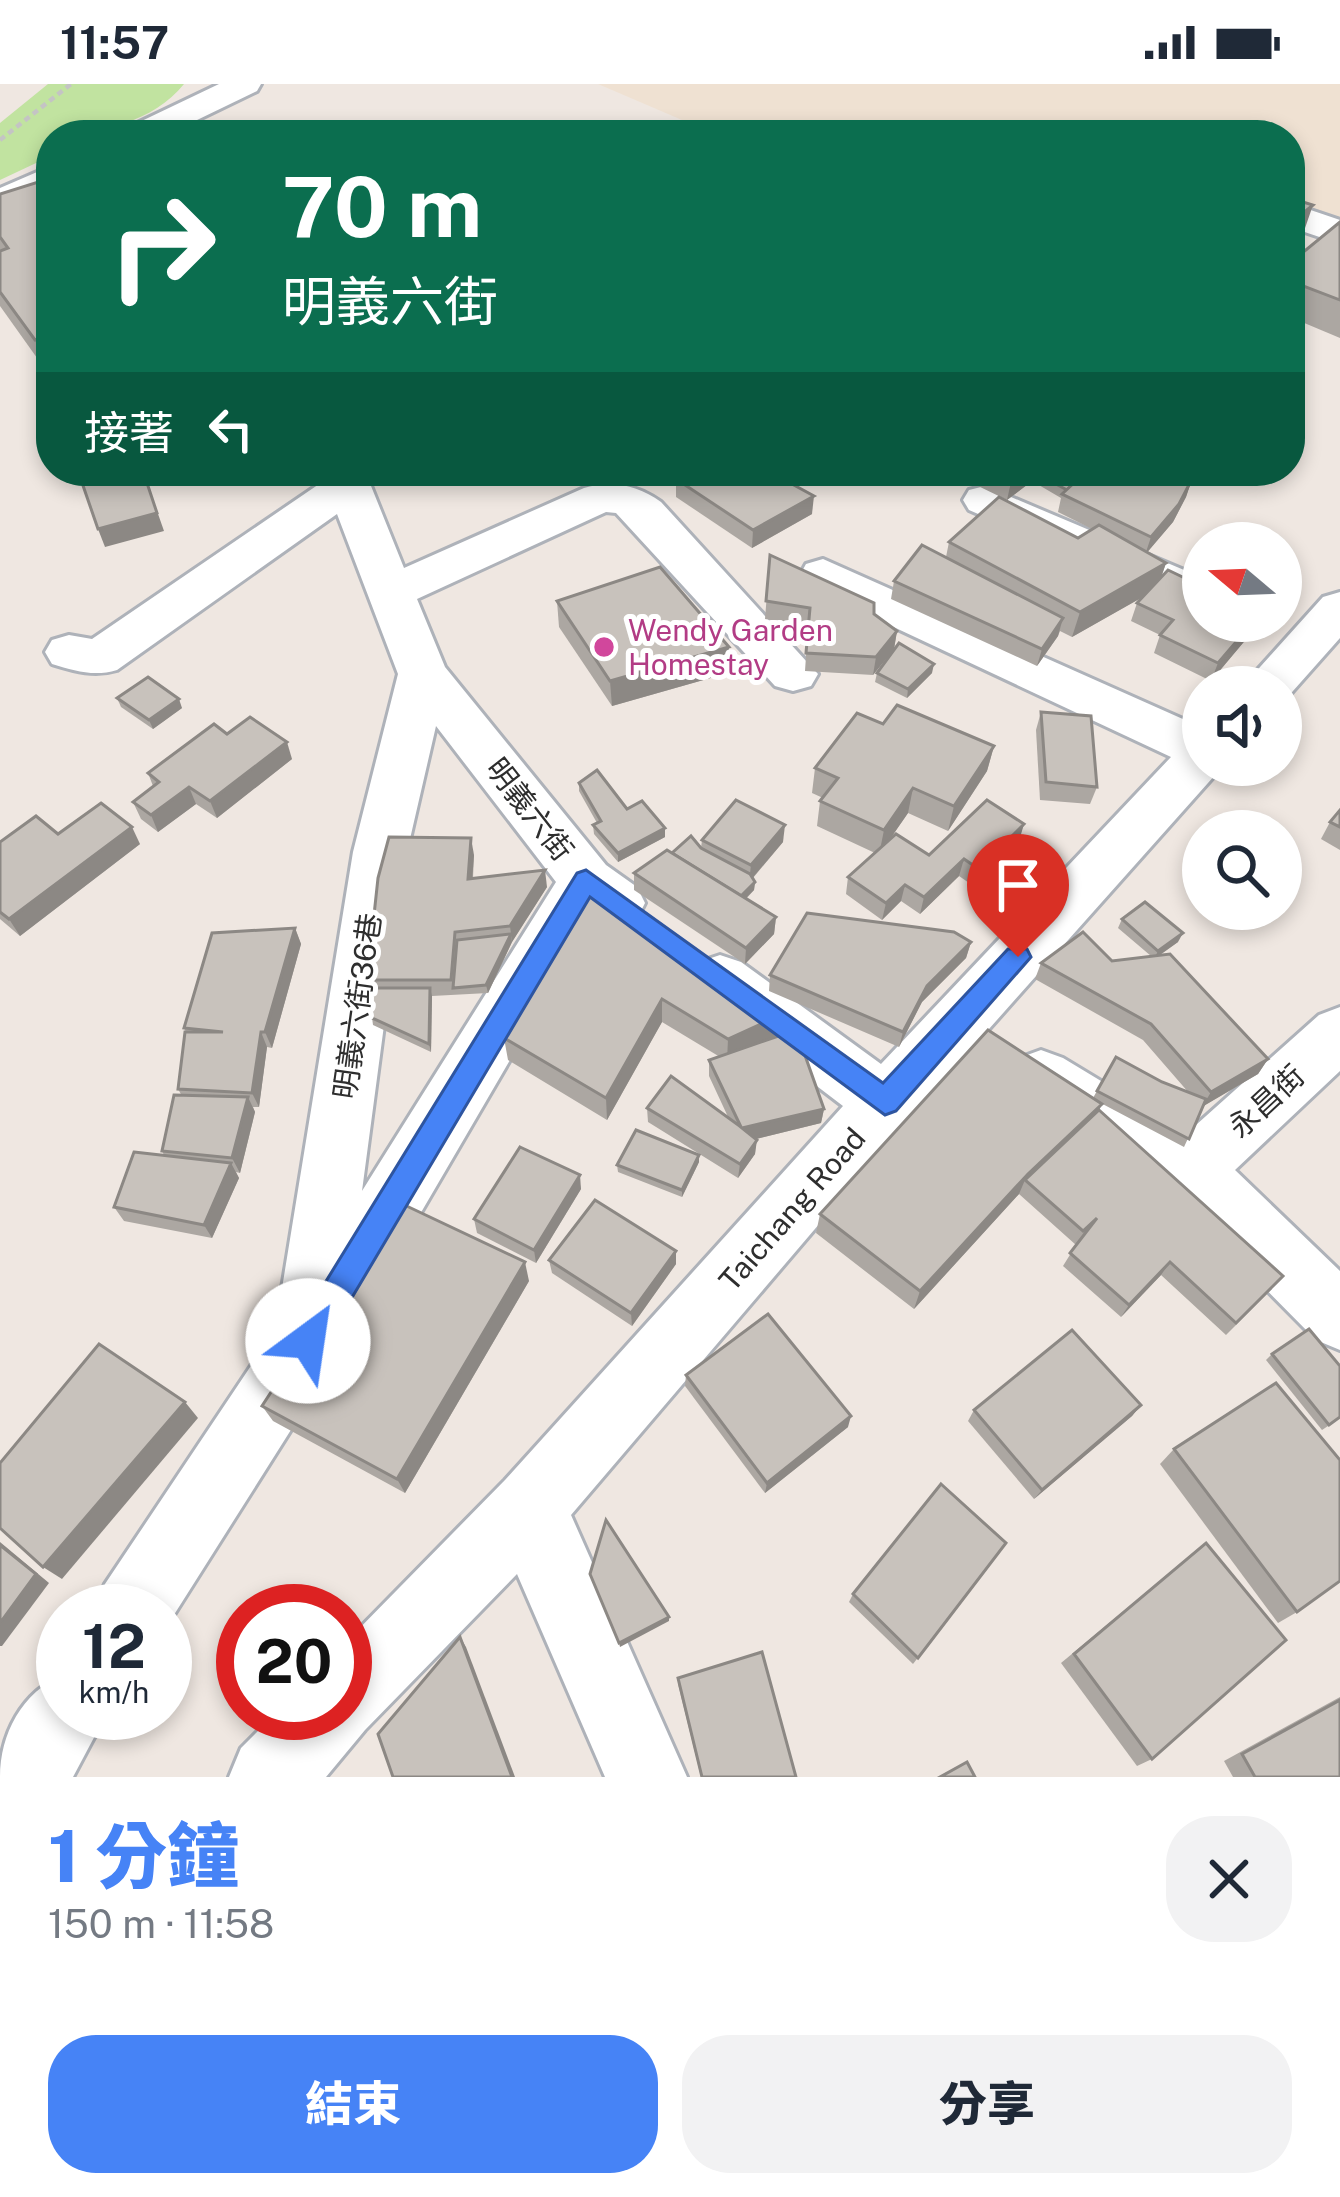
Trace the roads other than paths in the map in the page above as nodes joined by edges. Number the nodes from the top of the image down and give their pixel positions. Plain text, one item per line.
1 (228, 88) edge
2 (167, 120) edge
3 (230, 120) edge
4 (36, 184) edge
5 (0, 202) edge
6 (1305, 220) edge
7 (1333, 231) edge
8 (1305, 248) edge
9 (335, 486) edge
10 (349, 486) edge
11 (985, 500) dead end
12 (823, 575) edge
13 (1182, 587) edge
14 (390, 593) junction
15 (1324, 625) edge
16 (69, 652) dead end
17 (1286, 666) edge
18 (423, 674) junction
19 (794, 674) dead end
20 (1182, 743) edge
21 (1182, 776) edge
22 (586, 880) junction
23 (956, 1024) junction
24 (1340, 1033) edge
25 (885, 1102) junction
26 (1192, 1170) junction
27 (1340, 1317) edge
28 (308, 1341) junction
29 (531, 1507) junction
30 (150, 1584) edge
31 (372, 1671) edge
32 (50, 1740) edge
33 (306, 1740) edge
34 (26, 1777) edge
35 (270, 1777) edge
36 (646, 1777) edge

1 - 2 street
1 - 3 street
4 - 5 street
6 - 7 street
7 - 8 street
9 - 16 street
10 - 14 street, 明義六街
11 - 13 street
12 - 20 street
14 - 18 street, 明義六街
14 - 19 street
15 - 17 street
18 - 22 street, 明義六街
18 - 28 street, 明義六街36巷
21 - 23 street, Taichang Road
22 - 25 street, 明義六街
22 - 28 street
23 - 25 street, Taichang Road
23 - 26 street
24 - 26 street, 永昌街
25 - 29 street, Taichang Road
26 - 27 street
28 - 30 street
29 - 31 street, Taichang Road
29 - 36 street
32 - 34 street
33 - 35 street

